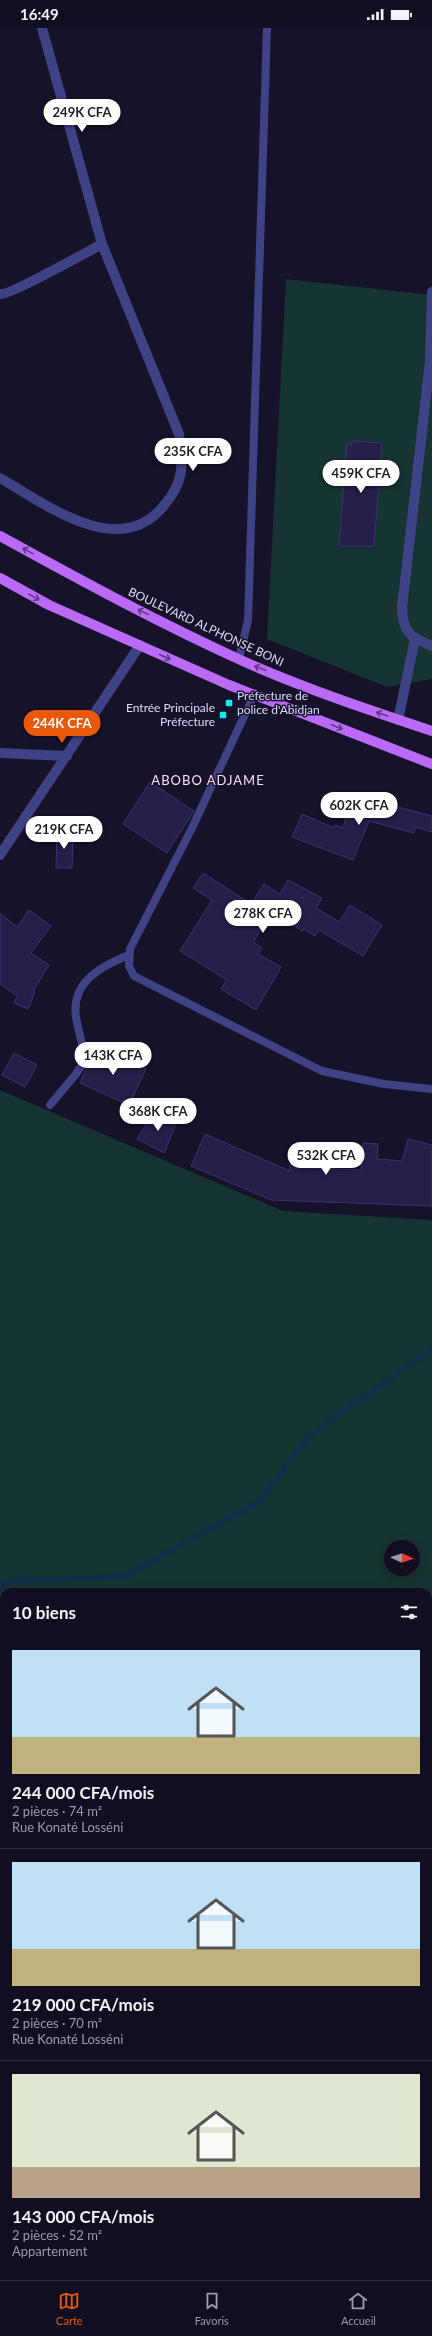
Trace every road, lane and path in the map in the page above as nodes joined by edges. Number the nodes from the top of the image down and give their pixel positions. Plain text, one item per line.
1 (42, 28) edge
2 (267, 28) edge
3 (102, 244) junction
4 (432, 292) edge
5 (0, 294) edge
6 (0, 478) edge
7 (0, 536) edge
8 (0, 578) edge
9 (415, 639) junction
10 (140, 646) junction
11 (432, 646) edge
12 (239, 659) junction
13 (254, 695) junction
14 (398, 720) junction
15 (432, 731) edge
16 (0, 753) edge
17 (67, 756) junction
18 (432, 764) edge
19 (0, 854) edge
20 (129, 955) junction
21 (432, 1089) edge
22 (50, 1105) dead end

1 - 3 street
2 - 12 lane
3 - 5 street
3 - 6 street
4 - 9 street
12 -> 7 main road, BOULEVARD ALPHONSE BONI
8 -> 10 main road
9 - 11 street
9 - 14 street
10 -> 13 main road
10 - 17 street
14 -> 12 main road, BOULEVARD ALPHONSE BONI
13 -> 18 main road
13 - 20 lane
14 - 15 main road, BOULEVARD ALPHONSE BONI
16 - 17 street
17 - 19 street
20 - 21 lane
20 - 22 lane

